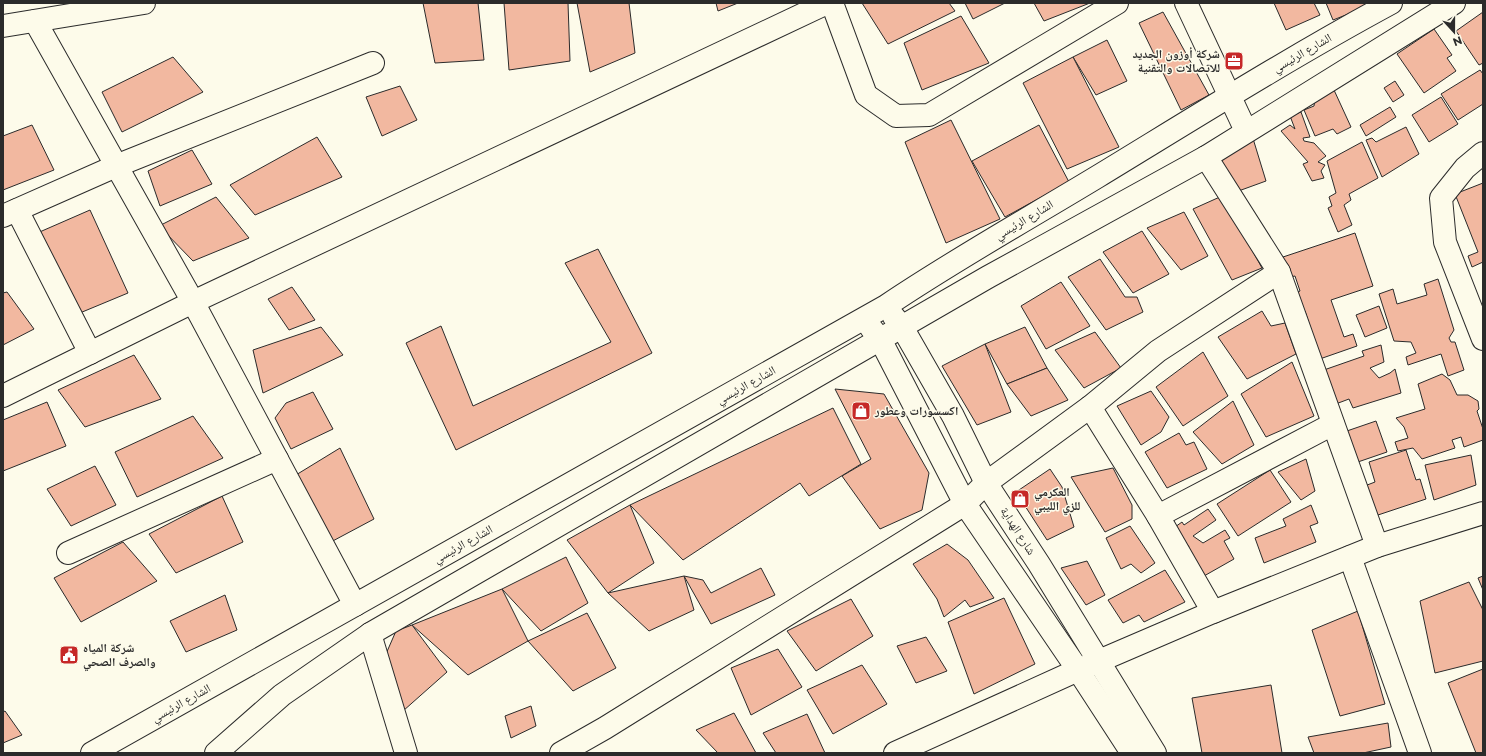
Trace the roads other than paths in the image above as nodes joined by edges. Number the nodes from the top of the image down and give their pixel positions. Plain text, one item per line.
1 (141, 3) edge
2 (827, 3) edge
3 (832, 3) edge
4 (1117, 3) edge
5 (1186, 3) edge
6 (1391, 3) edge
7 (1454, 3) edge
8 (35, 21) junction
9 (3, 26) edge
10 (373, 63) dead end
11 (1229, 96) junction
12 (1246, 131) junction
13 (1483, 153) edge
14 (1206, 157) junction
15 (116, 166) junction
16 (10, 213) edge
17 (1279, 272) junction
18 (193, 302) junction
19 (886, 306) junction
20 (864, 319) junction
21 (902, 327) junction
22 (880, 339) junction
23 (1483, 339) edge
24 (90, 353) junction
25 (3, 396) edge
26 (1090, 407) junction
27 (1333, 424) junction
28 (277, 459) junction
29 (986, 483) junction
30 (965, 504) junction
31 (1483, 513) edge
32 (1158, 516) junction
33 (1377, 546) junction
34 (68, 553) dead end
35 (1350, 556) junction
36 (355, 605) junction
37 (1213, 612) junction
38 (370, 634) junction
39 (1099, 660) junction
40 (1078, 670) junction
41 (92, 753) edge
42 (216, 753) edge
43 (406, 753) edge
44 (561, 753) edge
45 (895, 753) edge
46 (1132, 753) edge
47 (1155, 753) edge
48 (1420, 753) edge

1 - 8 street
2 - 18 street
3 - 4 street
5 - 11 street
6 - 11 street, الشارع الرئيسي
7 - 12 street
8 - 9 street
8 - 15 street
10 - 15 street
11 - 12 street
11 - 19 street, الشارع الرئيسي
12 - 14 street
13 - 23 street
14 - 17 street
14 - 21 street
15 - 16 street
15 - 18 street
16 - 24 street
17 - 26 street
17 - 27 street
18 - 24 street
18 - 28 street
19 - 20 street, الشارع الرئيسي
19 - 21 street, شارع الهداية
20 - 22 street
20 - 36 street, الشارع الرئيسي
21 - 22 street
21 - 29 street, شارع الهداية
22 - 30 street
22 - 38 street
24 - 25 street
26 - 29 street
26 - 32 street
27 - 32 street
27 - 33 street
28 - 34 street
28 - 36 street
29 - 30 street
29 - 39 street, شارع الهداية
30 - 40 street
30 - 44 street
31 - 33 street
32 - 37 street
33 - 35 street
35 - 37 street
35 - 48 street
36 - 41 street, الشارع الرئيسي
37 - 39 street
38 - 42 street
38 - 43 street
39 - 40 street
39 - 47 street, شارع الهداية
40 - 45 street
40 - 46 street

